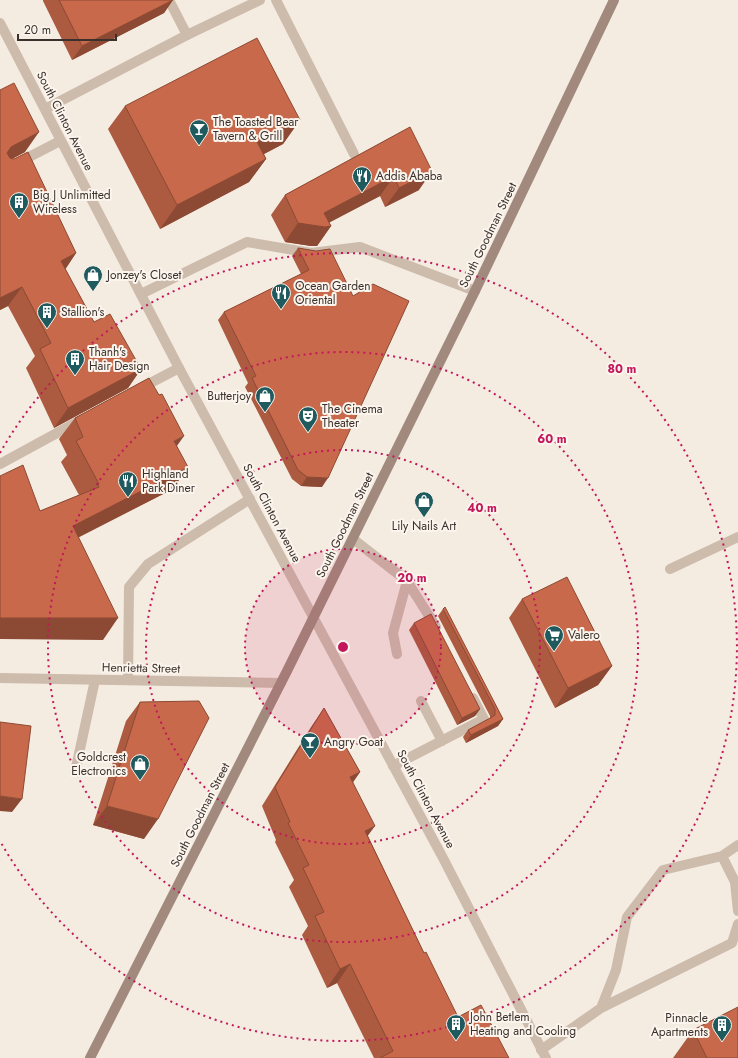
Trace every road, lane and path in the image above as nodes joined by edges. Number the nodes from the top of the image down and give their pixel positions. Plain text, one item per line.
1 (168, 0) edge
2 (260, 0) edge
3 (276, 0) edge
4 (614, 0) edge
5 (0, 23) edge
6 (187, 36) junction
7 (45, 109) junction
8 (60, 141) junction
9 (354, 154) dead end
10 (0, 172) edge
11 (475, 291) junction
12 (141, 294) junction
13 (179, 368) junction
14 (131, 393) edge
15 (90, 416) edge
16 (0, 464) edge
17 (250, 499) junction
18 (738, 537) edge
19 (353, 539) junction
20 (670, 569) dead end
21 (407, 581) junction
22 (314, 617) junction
23 (442, 637) edge
24 (397, 654) dead end
25 (0, 678) edge
26 (95, 680) junction
27 (128, 680) junction
28 (281, 683) junction
29 (470, 692) edge
30 (421, 701) dead end
31 (442, 741) junction
32 (393, 766) junction
33 (75, 772) dead end
34 (738, 845) edge
35 (722, 856) junction
36 (738, 911) edge
37 (738, 924) edge
38 (601, 1008) junction
39 (544, 1054) edge
40 (90, 1058) edge

1 - 6 street
2 - 6 street
3 - 9 street
4 - 11 main road, South Goodman Street
5 - 7 street, South Clinton Avenue
6 - 7 street
7 - 8 street, South Clinton Avenue
8 - 10 street
8 - 12 street, South Clinton Avenue
11 - 12 street
11 - 19 main road, South Goodman Street
12 - 13 street, South Clinton Avenue
13 - 14 street
13 - 17 street, South Clinton Avenue
15 - 16 street
17 - 22 street, South Clinton Avenue
17 - 27 street
18 - 20 street
19 - 21 street
19 - 22 main road, South Goodman Street
21 - 23 street
21 - 24 street
22 - 28 main road, South Goodman Street
22 - 32 street, South Clinton Avenue
25 - 26 street, Henrietta Street
26 - 27 street, Henrietta Street
26 - 33 street
27 - 28 street, Henrietta Street
28 - 40 main road, South Goodman Street
29 - 31 street
30 - 31 street
31 - 32 street
32 - 39 street, South Clinton Avenue
34 - 35 street
35 - 36 street
35 - 38 street
37 - 38 street
38 - 39 street

